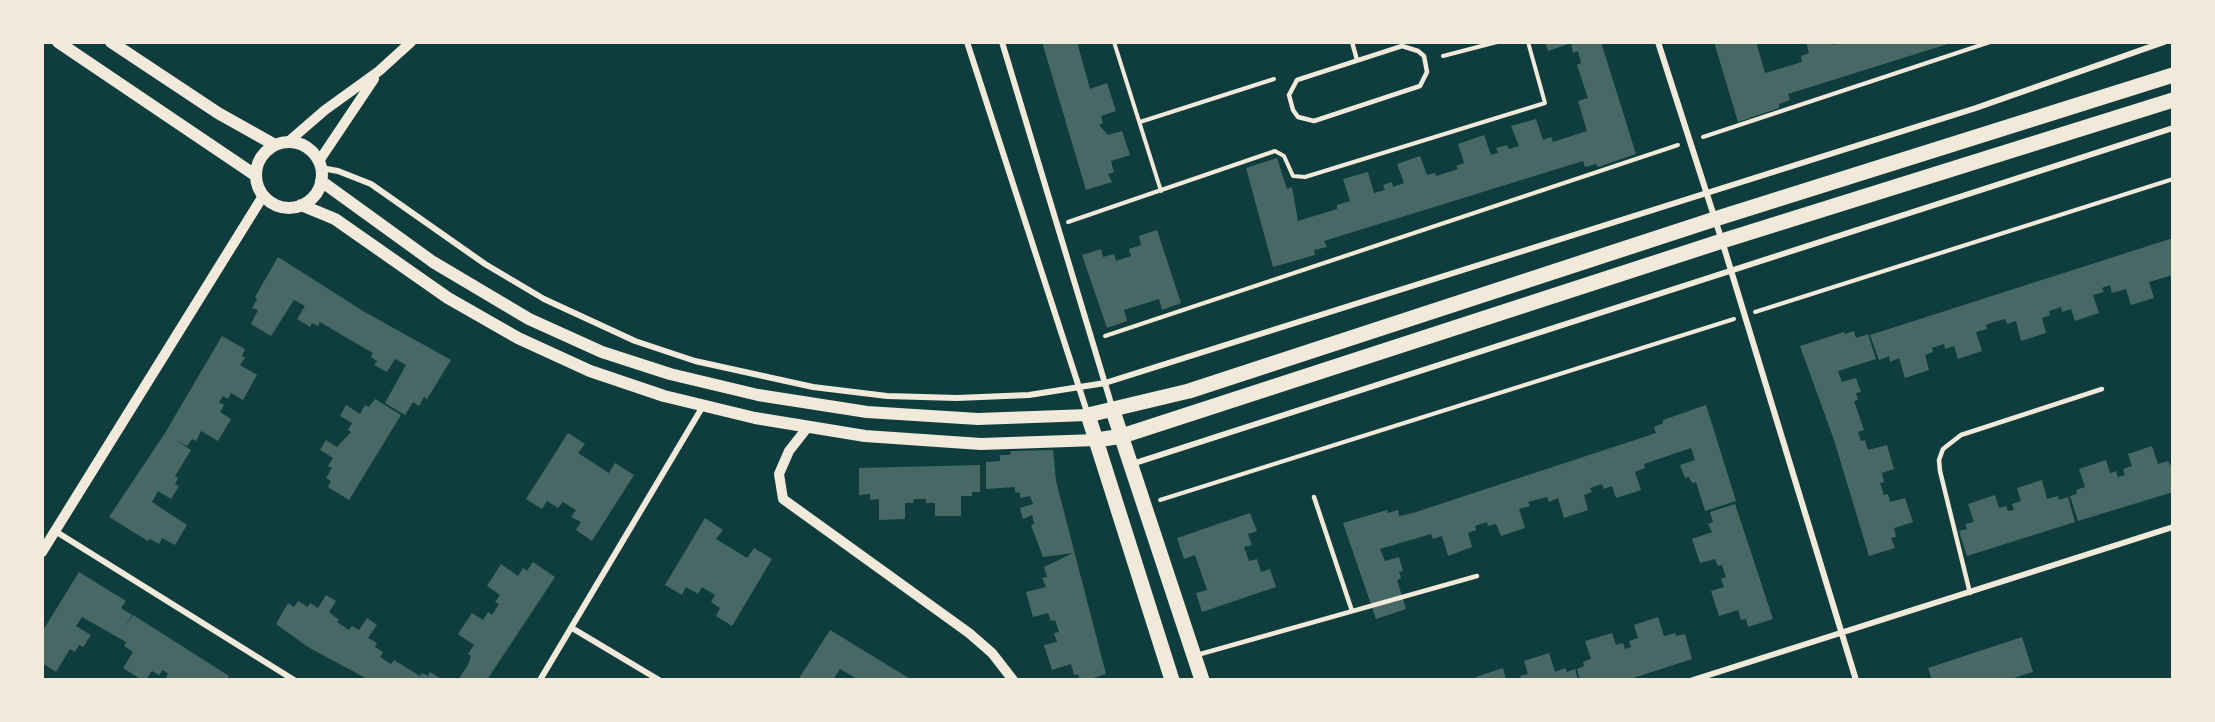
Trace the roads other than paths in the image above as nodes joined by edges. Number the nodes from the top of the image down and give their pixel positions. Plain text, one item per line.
1 (58, 42) edge
2 (111, 42) edge
3 (411, 42) edge
4 (968, 42) edge
5 (1002, 42) edge
6 (1352, 42) edge
7 (1658, 42) edge
8 (2164, 42) edge
9 (1358, 60) junction
10 (379, 71) junction
11 (2173, 75) edge
12 (2173, 100) edge
13 (2173, 128) edge
14 (281, 143) junction
15 (320, 170) junction
16 (255, 175) junction
17 (1706, 192) junction
18 (263, 196) junction
19 (301, 206) junction
20 (1715, 219) junction
21 (1722, 241) junction
22 (1731, 269) junction
23 (1105, 383) junction
24 (1079, 389) junction
25 (2102, 389) dead end
26 (703, 406) junction
27 (1113, 411) junction
28 (1088, 415) junction
29 (807, 428) junction
30 (1122, 436) junction
31 (1096, 440) junction
32 (1131, 464) junction
33 (1314, 497) dead end
34 (2173, 527) edge
35 (55, 531) junction
36 (42, 552) edge
37 (1477, 576) dead end
38 (1970, 593) junction
39 (1352, 611) junction
40 (572, 628) junction
41 (1841, 633) junction
42 (1195, 656) junction
43 (294, 680) edge
44 (540, 680) edge
45 (659, 680) edge
46 (1013, 680) edge
47 (1172, 680) edge
48 (1202, 680) edge
49 (1692, 680) edge
50 (1856, 680) edge

1 - 16 main road
2 - 14 main road
3 - 10 street
4 - 24 street
5 - 23 street
6 - 9 lane
7 - 17 street
8 - 17 street
9 - 9 lane
10 - 14 street
10 - 15 street
11 - 20 main road
12 - 21 main road
13 - 22 street
14 - 15 main road
14 - 16 main road
15 - 19 main road
15 - 24 street
15 - 28 main road
16 - 18 main road
17 - 20 street
17 - 23 street
18 - 19 main road
18 - 35 street
19 - 26 main road
20 - 21 street
20 - 27 main road
21 - 22 street
21 - 30 main road
22 - 32 street
22 - 41 street
23 - 24 street
23 - 27 street
24 - 28 street
25 - 38 lane
26 - 29 main road
26 - 40 street
27 - 28 main road
27 - 30 main road
28 - 31 main road
29 - 31 main road
29 - 46 street
30 - 31 main road
30 - 32 main road
31 - 47 main road
32 - 42 main road
33 - 39 lane
34 - 38 street
35 - 36 street
35 - 43 street
37 - 39 lane
38 - 41 street
39 - 42 lane
40 - 44 street
40 - 45 street
41 - 49 street
41 - 50 street
42 - 48 main road

